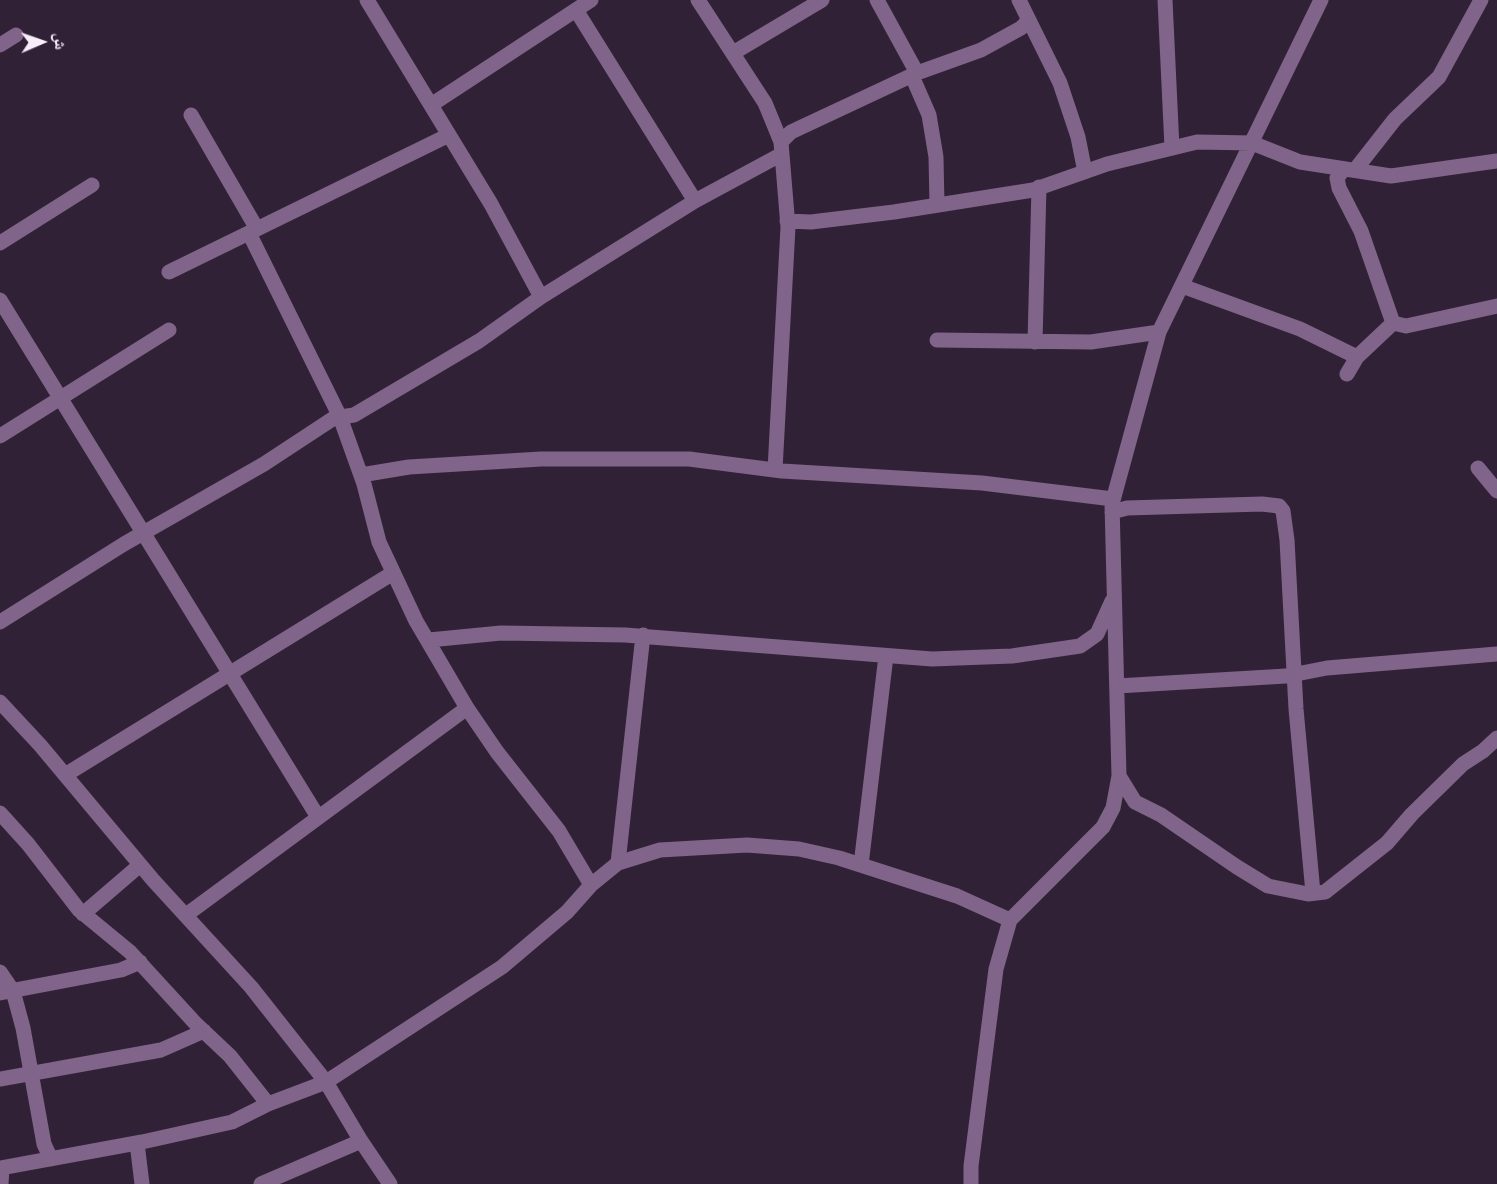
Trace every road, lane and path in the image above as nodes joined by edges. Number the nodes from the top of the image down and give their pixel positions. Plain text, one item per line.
1 (367, 0) edge
2 (591, 0) edge
3 (699, 0) edge
4 (822, 0) edge
5 (877, 0) edge
6 (1165, 0) edge
7 (1321, 0) edge
8 (1481, 0) edge
9 (1023, 1) edge
10 (576, 10) junction
11 (1029, 20) junction
12 (16, 35) dead end
13 (0, 45) edge
14 (733, 53) junction
15 (914, 74) junction
16 (431, 105) junction
17 (191, 115) dead end
18 (448, 135) junction
19 (1252, 143) junction
20 (782, 148) junction
21 (1172, 148) junction
22 (1497, 161) edge
23 (1350, 169) junction
24 (1085, 172) junction
25 (92, 185) dead end
26 (1039, 187) junction
27 (694, 201) junction
28 (937, 205) junction
29 (787, 221) junction
30 (253, 231) junction
31 (0, 243) edge
32 (169, 272) dead end
33 (1182, 286) junction
34 (541, 297) junction
35 (0, 300) edge
36 (1497, 306) edge
37 (1393, 323) junction
38 (169, 330) dead end
39 (1159, 332) junction
40 (937, 340) dead end
41 (1035, 342) junction
42 (1357, 357) junction
43 (1347, 375) dead end
44 (62, 399) junction
45 (340, 417) junction
46 (0, 436) edge
47 (1478, 468) dead end
48 (775, 470) junction
49 (360, 475) junction
50 (1497, 490) edge
51 (1113, 505) junction
52 (144, 534) junction
53 (393, 573) junction
54 (1114, 596) junction
55 (0, 622) edge
56 (643, 635) junction
57 (429, 640) junction
58 (1497, 654) edge
59 (886, 656) junction
60 (230, 674) junction
61 (1296, 674) junction
62 (1117, 686) junction
63 (0, 702) edge
64 (467, 708) junction
65 (1497, 738) edge
66 (65, 775) junction
67 (1119, 776) junction
68 (0, 813) edge
69 (318, 817) junction
70 (618, 863) junction
71 (140, 865) junction
72 (861, 865) junction
73 (591, 885) junction
74 (1313, 893) junction
75 (83, 914) junction
76 (186, 915) junction
77 (1010, 920) junction
78 (140, 962) junction
79 (0, 972) edge
80 (6, 992) edge
81 (204, 1031) junction
82 (31, 1073) junction
83 (0, 1079) edge
84 (326, 1082) junction
85 (268, 1104) junction
86 (361, 1141) junction
87 (137, 1143) junction
88 (51, 1159) junction
89 (1, 1168) edge
90 (1, 1184) edge
91 (142, 1184) edge
92 (261, 1184) edge
93 (390, 1184) edge
94 (971, 1184) edge

1 - 16 street
2 - 10 street
3 - 14 street
4 - 14 street
5 - 15 street
6 - 21 street
7 - 19 street
8 - 23 street
9 - 11 street
10 - 16 street
10 - 27 street
11 - 15 street
11 - 24 street
12 - 13 street
14 - 20 street
15 - 20 street
15 - 28 street
16 - 18 street
17 - 30 street
18 - 30 street
18 - 34 street
19 - 21 street
19 - 23 street
19 - 33 street
20 - 27 street
20 - 29 street
21 - 24 street
22 - 23 street
23 - 37 street
24 - 26 street
25 - 31 street
26 - 28 street
26 - 41 street
27 - 34 street
28 - 29 street
29 - 48 street
30 - 32 street
30 - 45 street
33 - 39 street
33 - 42 street
34 - 45 street
35 - 44 street
36 - 37 street
37 - 42 street
38 - 44 street
39 - 41 street
39 - 51 street
40 - 41 street
42 - 43 street
44 - 46 street
44 - 52 street
45 - 49 street
45 - 52 street
47 - 50 street
48 - 49 street
48 - 51 street
49 - 53 street
51 - 54 street
51 - 61 street
52 - 55 street
52 - 60 street
53 - 57 street
53 - 60 street
54 - 59 street
54 - 62 street
56 - 57 street
56 - 59 street
56 - 70 street
57 - 64 street
58 - 61 street
59 - 72 street
60 - 66 street
60 - 69 street
61 - 62 street
61 - 74 street
62 - 67 street
63 - 66 street
64 - 69 street
64 - 73 street
65 - 74 street
66 - 71 street
67 - 74 street
67 - 77 street
68 - 75 street
69 - 76 street
70 - 72 street
70 - 73 street
71 - 75 street
71 - 76 street
72 - 77 street
73 - 84 street
75 - 78 street
76 - 84 street
77 - 94 street
78 - 80 street
78 - 81 street
79 - 80 street
80 - 82 street
81 - 82 street
81 - 85 street
82 - 83 street
82 - 88 street
84 - 85 street
84 - 86 street
85 - 87 street
86 - 92 street
86 - 93 street
87 - 88 street
87 - 91 street
88 - 89 street
89 - 90 street

